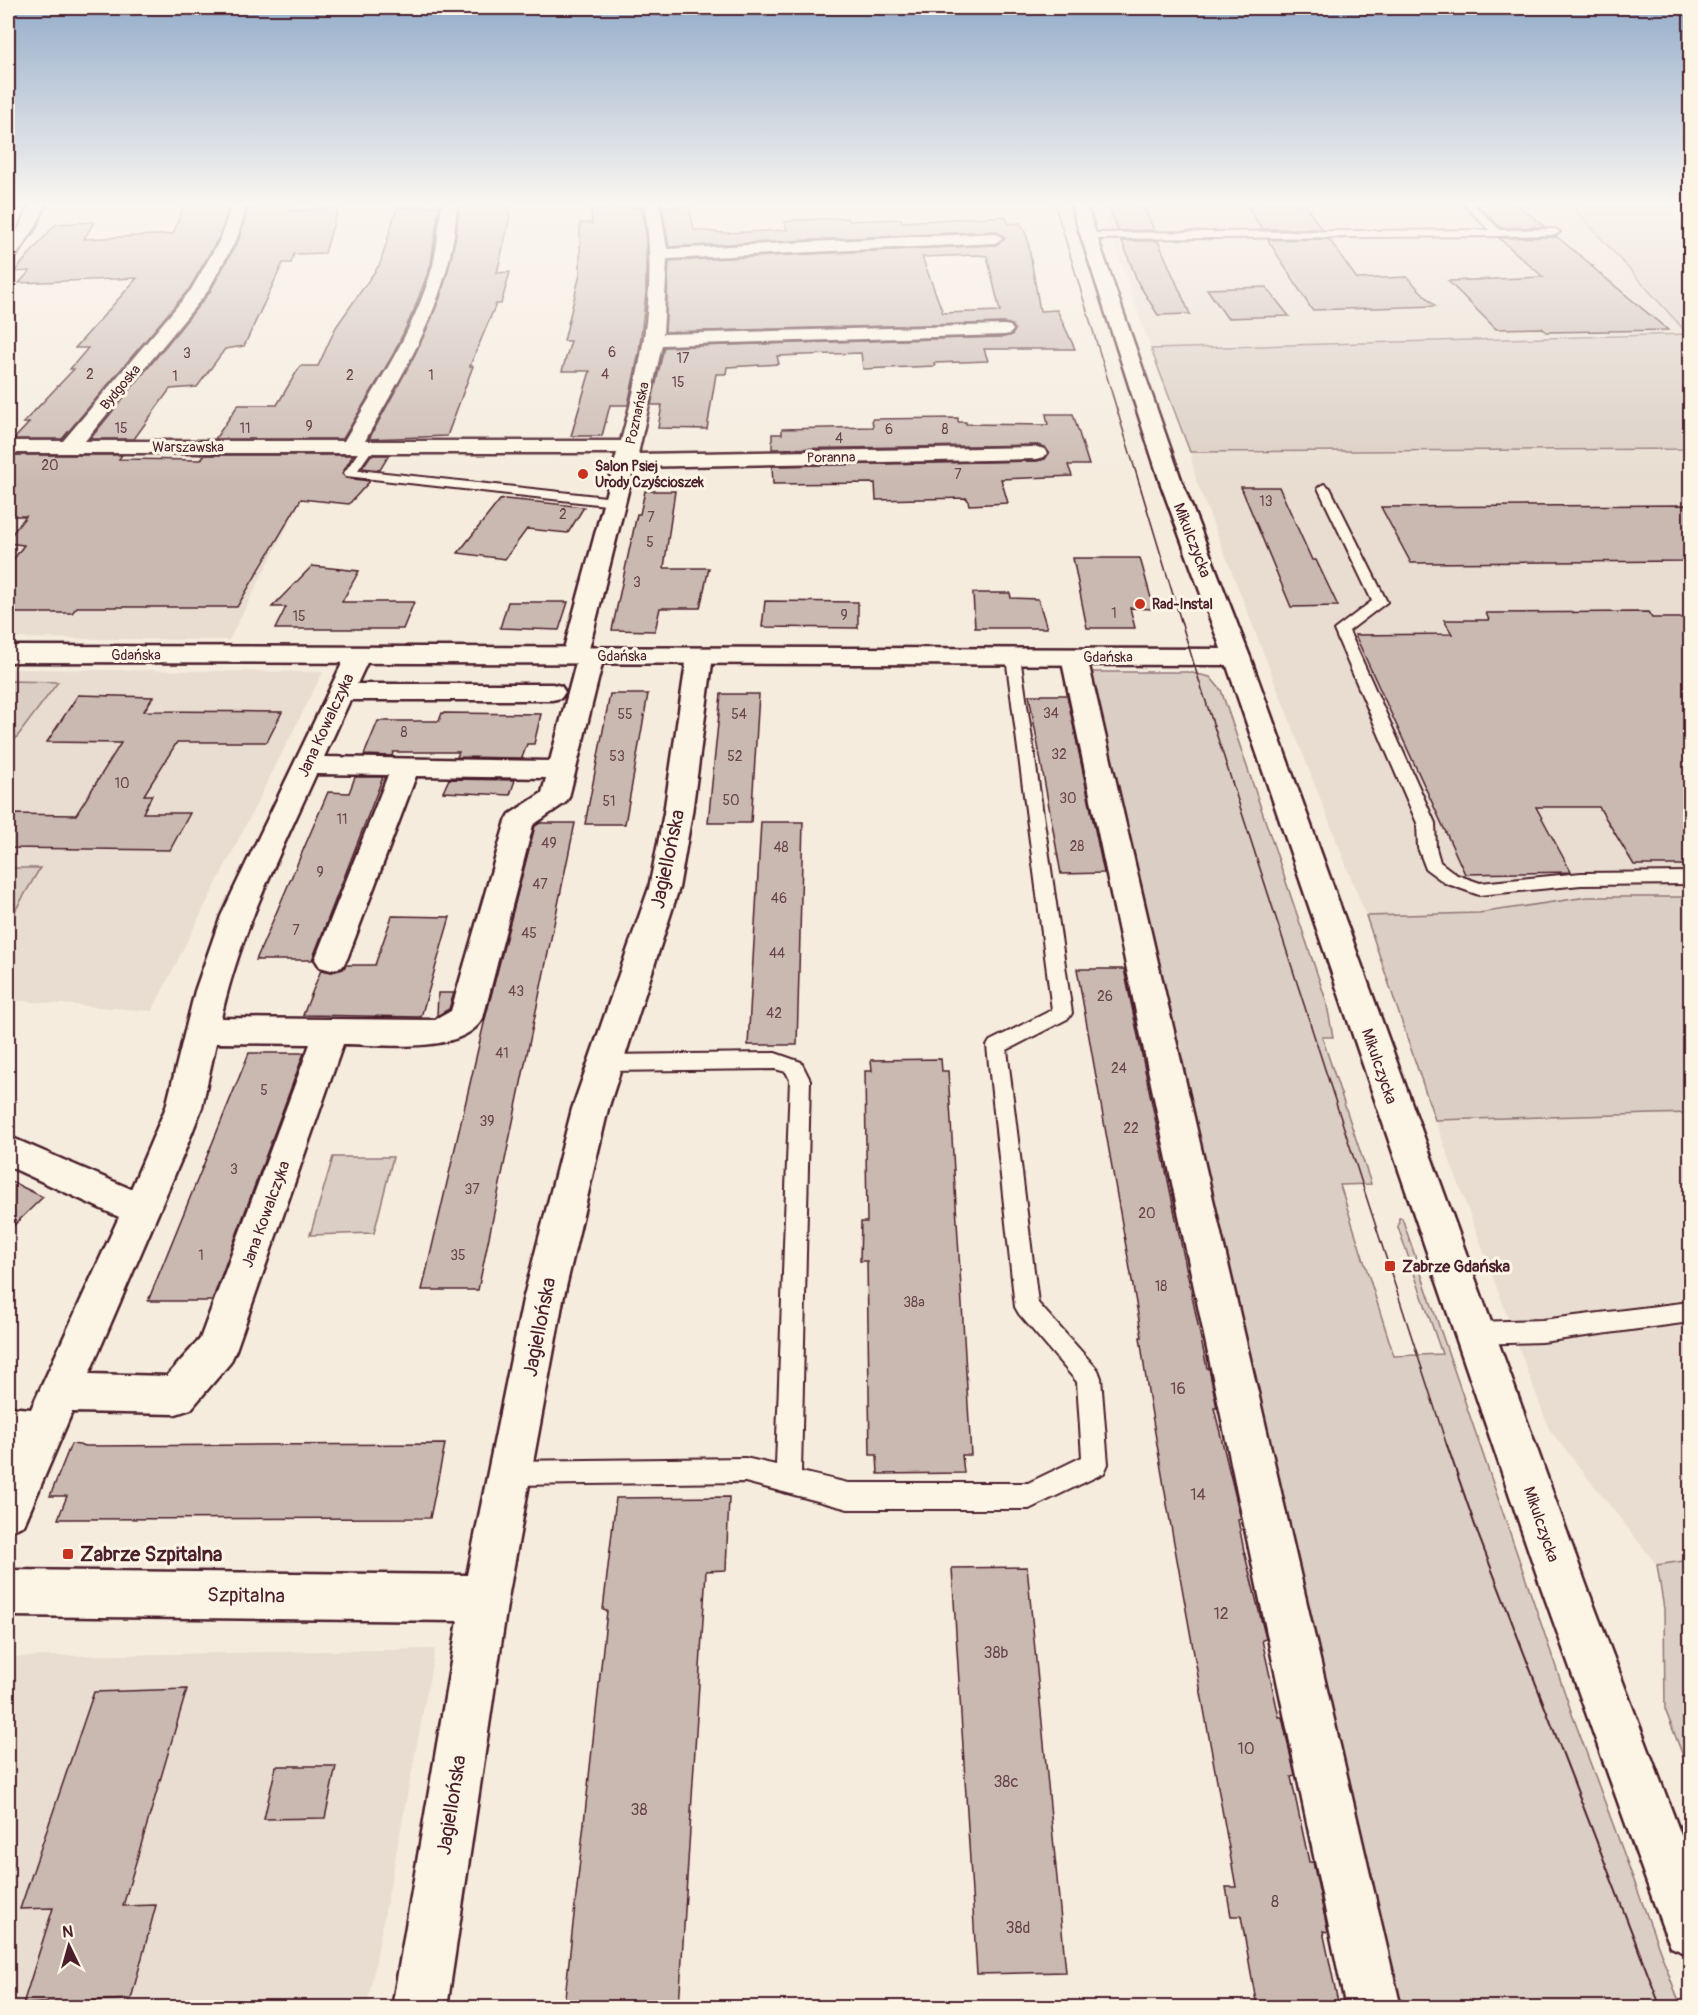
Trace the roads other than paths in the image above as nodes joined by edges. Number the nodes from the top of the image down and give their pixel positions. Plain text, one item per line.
1 (195, 296) edge
2 (430, 296) edge
3 (657, 296) edge
4 (1109, 296) edge
5 (1004, 330) dead end
6 (653, 340) junction
7 (8, 447) edge
8 (69, 447) junction
9 (360, 447) junction
10 (1037, 453) dead end
11 (628, 454) junction
12 (1324, 488) dead end
13 (615, 502) junction
14 (8, 654) edge
15 (357, 656) junction
16 (583, 656) junction
17 (700, 656) junction
18 (1013, 657) junction
19 (1074, 657) junction
20 (1237, 657) junction
21 (340, 692) junction
22 (552, 692) dead end
23 (306, 765) junction
24 (405, 767) junction
25 (561, 770) junction
26 (1690, 878) edge
27 (331, 959) dead end
28 (203, 1030) junction
29 (331, 1032) junction
30 (606, 1063) junction
31 (8, 1150) edge
32 (140, 1210) junction
33 (1690, 1312) edge
34 (1475, 1333) junction
35 (36, 1416) edge
36 (510, 1473) junction
37 (788, 1481) junction
38 (8, 1510) edge
39 (8, 1593) edge
40 (485, 1598) junction
41 (1690, 1928) edge
42 (418, 2007) edge
43 (1374, 2007) edge

1 - 8 street, Bydgoska
2 - 9 street
3 - 6 street, Poznańska
4 - 20 street, Mikulczycka
5 - 6 street
6 - 11 street, Poznańska
7 - 8 street, Warszawska
8 - 9 street, Warszawska
9 - 11 street, Warszawska
9 - 13 lane
10 - 11 street, Poranna
11 - 13 street, Poznańska
12 - 26 lane
13 - 16 street, Poznańska
14 - 15 street, Gdańska
15 - 16 street, Gdańska
15 - 21 street, Jana Kowalczyka
16 - 17 street, Gdańska
16 - 25 street, Poznańska
17 - 18 street, Gdańska
17 - 30 street, Jagiellońska
18 - 19 street, Gdańska
18 - 37 lane
19 - 20 street, Gdańska
19 - 43 street
20 - 34 street, Mikulczycka
21 - 22 street
21 - 23 street, Jana Kowalczyka
23 - 24 street
23 - 28 street, Jana Kowalczyka
24 - 25 street
24 - 27 street
25 - 29 street, Poznańska
28 - 29 street
28 - 32 street, Jana Kowalczyka
29 - 35 street, Jana Kowalczyka
30 - 36 street, Jagiellońska
30 - 37 lane
31 - 32 street
32 - 35 street, Jana Kowalczyka
33 - 34 lane
34 - 41 street, Mikulczycka
35 - 38 street, Jana Kowalczyka
36 - 37 lane
36 - 40 street, Jagiellońska
39 - 40 street, Szpitalna
40 - 42 street, Jagiellońska

